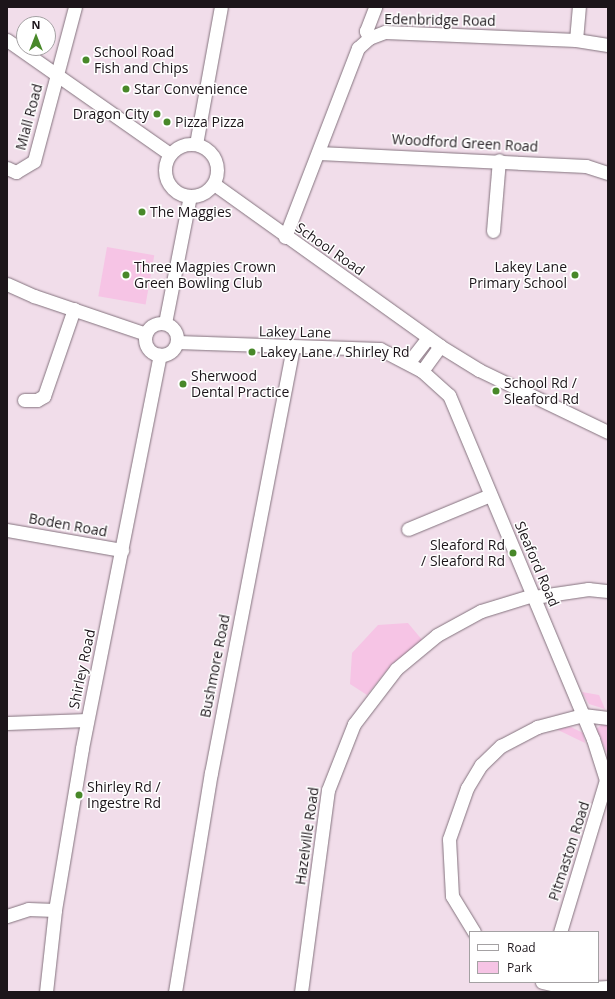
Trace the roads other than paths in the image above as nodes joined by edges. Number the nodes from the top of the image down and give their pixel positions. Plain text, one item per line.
1 (75, 7) edge
2 (221, 7) edge
3 (375, 7) edge
4 (579, 7) edge
5 (369, 38) junction
6 (7, 40) edge
7 (576, 40) junction
8 (608, 45) edge
9 (56, 74) junction
10 (196, 144) junction
11 (319, 153) junction
12 (170, 154) junction
13 (499, 160) junction
14 (7, 168) edge
15 (608, 173) edge
16 (214, 184) junction
17 (190, 196) junction
18 (493, 231) dead end
19 (285, 237) junction
20 (7, 284) edge
21 (74, 309) junction
22 (165, 323) junction
23 (146, 334) junction
24 (428, 338) junction
25 (177, 342) junction
26 (440, 346) junction
27 (293, 347) junction
28 (160, 355) junction
29 (409, 362) junction
30 (422, 370) junction
31 (24, 400) dead end
32 (608, 432) edge
33 (490, 495) junction
34 (408, 529) dead end
35 (7, 530) edge
36 (122, 550) junction
37 (608, 591) edge
38 (534, 596) junction
39 (583, 715) junction
40 (608, 718) edge
41 (88, 720) junction
42 (7, 723) edge
43 (607, 779) edge
44 (55, 910) junction
45 (7, 916) edge
46 (473, 931) edge
47 (560, 931) edge
48 (543, 985) edge
49 (608, 987) edge
50 (46, 992) edge
51 (175, 992) edge
52 (301, 992) edge

1 - 9 street
2 - 10 street
3 - 5 street
4 - 7 street
5 - 7 street, Edenbridge Road
5 - 11 street, Edenbridge Road
6 - 9 street
7 - 8 street, Edenbridge Road
9 - 12 street
9 - 14 street, Miall Road
10 - 12 street
10 - 16 street
11 - 13 street, Woodford Green Road
11 - 19 street, Edenbridge Road
12 - 17 street
13 - 15 street, Woodford Green Road
13 - 18 street
16 - 17 street
16 - 19 street, School Road
17 - 22 street
19 - 24 street, School Road
20 - 21 street
21 - 23 street
21 - 31 street
22 - 23 street
22 - 25 street
23 - 28 street
24 - 26 street
24 - 29 street
25 - 27 street, Lakey Lane
25 - 28 street
26 - 30 street
26 - 32 street
27 - 29 street, Lakey Lane
27 - 51 street, Bushmore Road
28 - 36 street, Shirley Road
29 - 30 street, Lakey Lane
30 - 33 street, Sleaford Road
33 - 34 street
33 - 38 street, Sleaford Road
35 - 36 street, Boden Road
36 - 41 street, Shirley Road
37 - 38 street, Hazelville Road
38 - 39 street, Sleaford Road
38 - 52 street, Hazelville Road
39 - 40 street
39 - 43 street, Sleaford Road
39 - 46 street
41 - 42 street
41 - 44 street, Shirley Road
43 - 47 street, Pitmaston Road
44 - 45 street
44 - 50 street, Shirley Road
48 - 49 street

